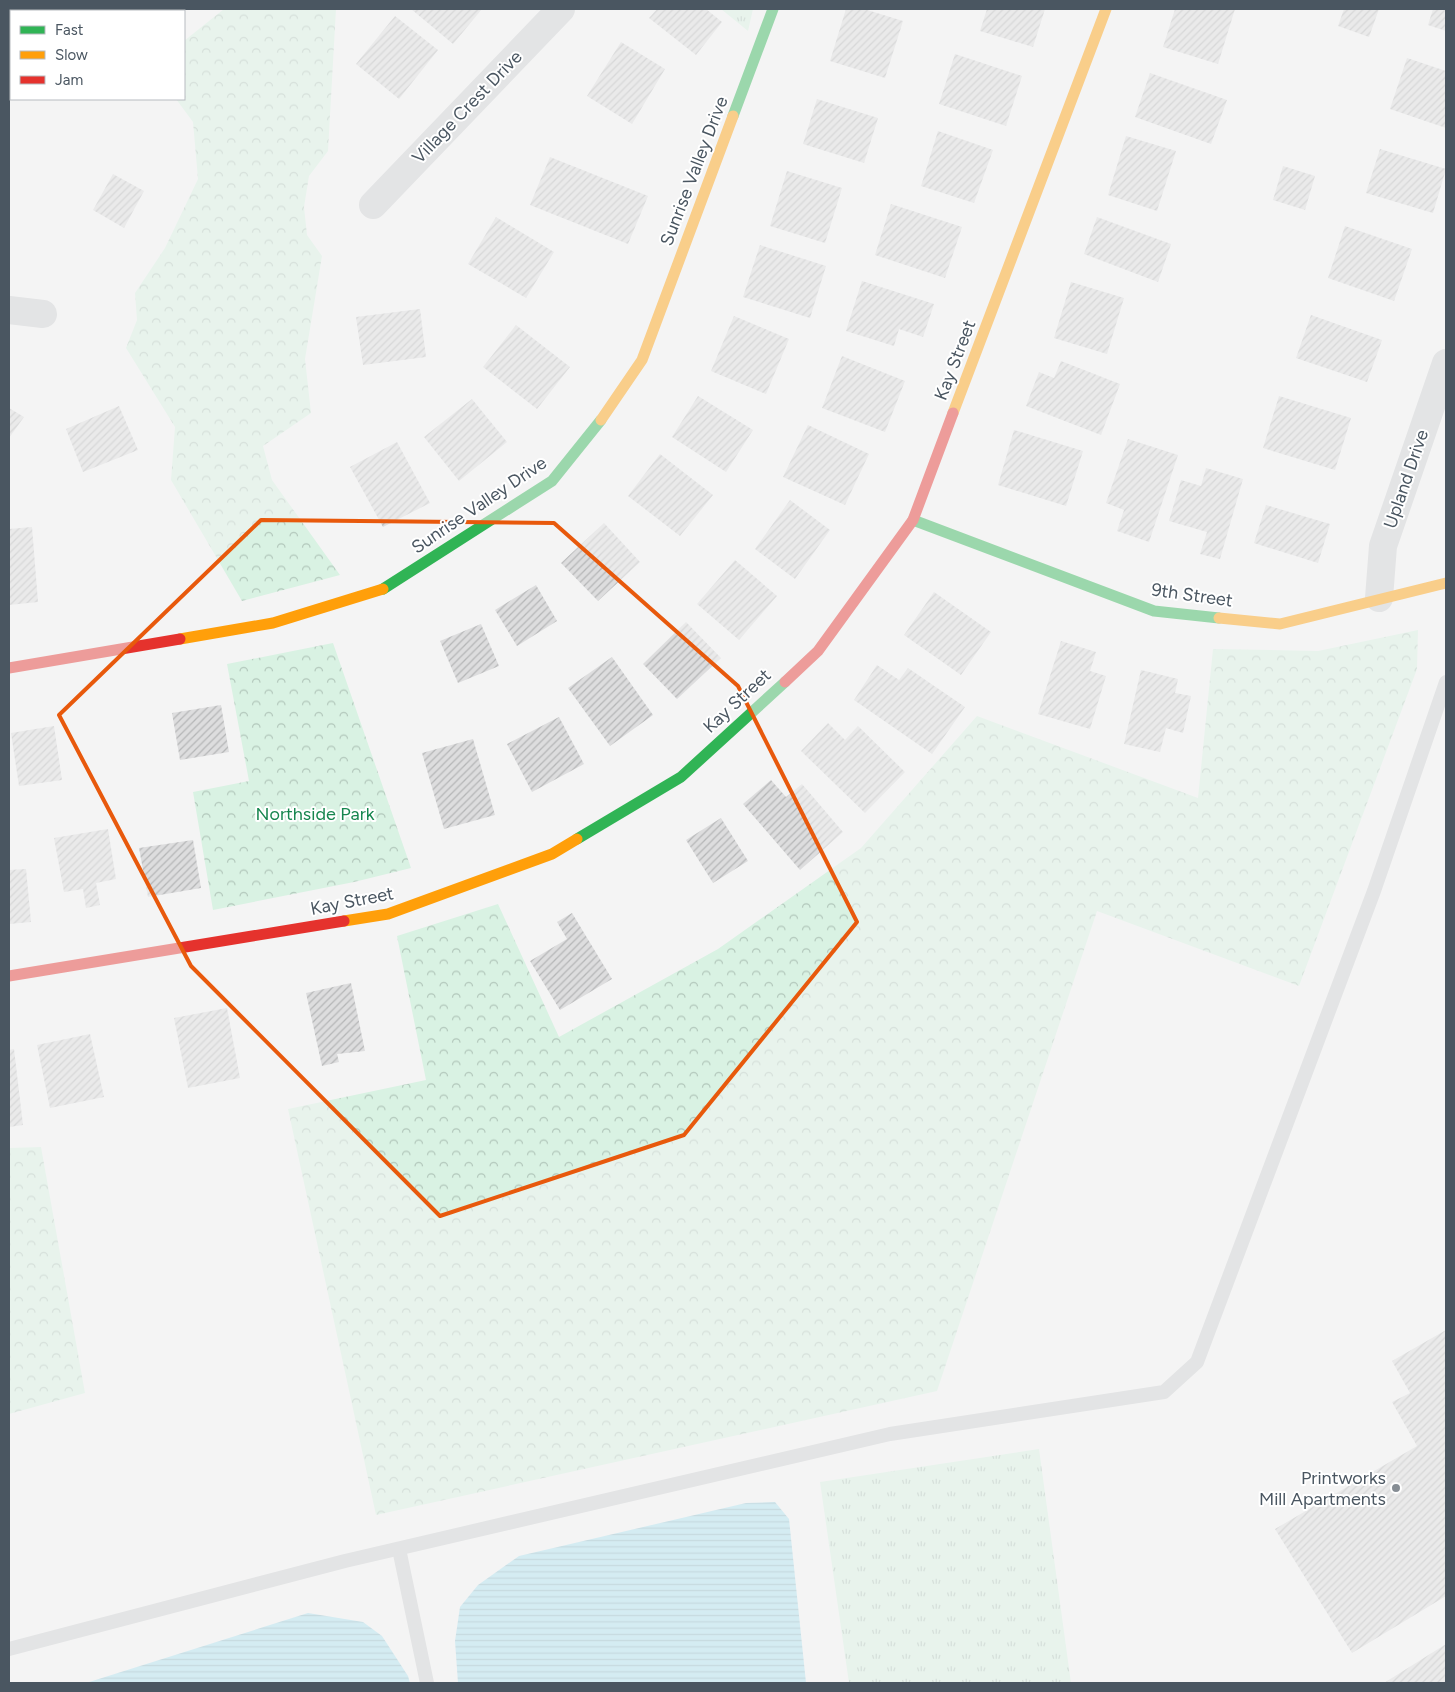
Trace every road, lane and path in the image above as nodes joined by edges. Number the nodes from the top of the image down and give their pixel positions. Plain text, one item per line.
1 (561, 9) edge
2 (773, 9) edge
3 (1106, 9) edge
4 (373, 205) dead end
5 (9, 310) edge
6 (43, 314) dead end
7 (1446, 363) edge
8 (913, 520) junction
9 (1446, 583) edge
10 (1379, 598) junction
11 (9, 668) edge
12 (1446, 682) edge
13 (9, 976) edge
14 (399, 1548) junction
15 (9, 1648) edge
16 (427, 1683) edge

1 - 4 street, Village Crest Drive
2 - 11 street, Sunrise Valley Drive
3 - 8 street, Kay Street
5 - 6 street
7 - 10 street, Upland Drive
8 - 10 street, 9th Street
8 - 13 street, Kay Street
9 - 10 street, 9th Street
12 - 14 lane
14 - 15 lane
14 - 16 lane

